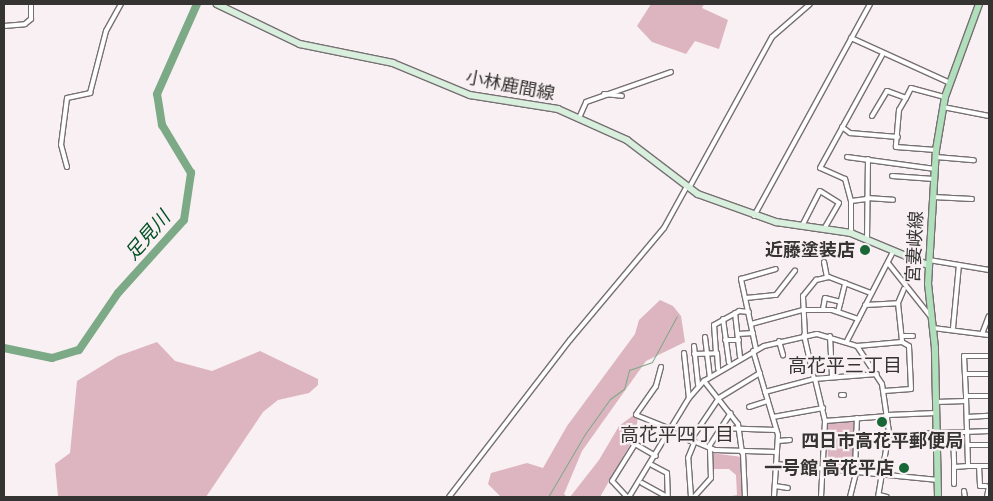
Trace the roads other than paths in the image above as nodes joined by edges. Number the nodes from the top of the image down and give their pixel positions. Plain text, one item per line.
1 (31, 4) edge
2 (121, 4) edge
3 (217, 4) edge
4 (810, 4) edge
5 (870, 4) edge
6 (979, 4) edge
7 (4, 26) edge
8 (851, 38) junction
9 (882, 55) junction
10 (671, 72) dead end
11 (950, 83) junction
12 (604, 94) junction
13 (622, 96) dead end
14 (946, 97) junction
15 (906, 98) junction
16 (943, 107) junction
17 (872, 116) dead end
18 (989, 116) edge
19 (579, 118) junction
20 (842, 127) junction
21 (898, 137) junction
22 (936, 153) junction
23 (847, 157) dead end
24 (868, 159) junction
25 (974, 160) dead end
26 (67, 168) dead end
27 (935, 169) junction
28 (892, 176) dead end
29 (934, 179) junction
30 (687, 189) junction
31 (933, 198) junction
32 (867, 199) junction
33 (972, 199) dead end
34 (893, 200) dead end
35 (851, 201) junction
36 (754, 216) junction
37 (802, 226) junction
38 (824, 229) junction
39 (851, 233) junction
40 (867, 240) junction
41 (893, 252) junction
42 (824, 262) dead end
43 (888, 263) junction
44 (929, 263) junction
45 (959, 265) junction
46 (776, 268) dead end
47 (989, 270) edge
48 (795, 271) dead end
49 (827, 277) junction
50 (845, 283) junction
51 (904, 289) dead end
52 (871, 293) junction
53 (746, 298) junction
54 (841, 302) junction
55 (898, 303) junction
56 (865, 305) junction
57 (823, 309) junction
58 (803, 310) junction
59 (749, 312) junction
60 (838, 312) junction
61 (735, 313) junction
62 (989, 316) edge
63 (931, 318) junction
64 (723, 319) junction
65 (858, 319) junction
66 (751, 324) junction
67 (934, 328) junction
68 (953, 328) junction
69 (724, 332) junction
70 (737, 333) junction
71 (753, 333) junction
72 (982, 334) junction
73 (805, 335) junction
74 (989, 335) edge
75 (830, 336) junction
76 (902, 336) junction
77 (913, 336) dead end
78 (705, 337) dead end
79 (739, 340) junction
80 (779, 340) junction
81 (846, 341) junction
82 (725, 342) junction
83 (902, 342) junction
84 (716, 343) junction
85 (694, 346) dead end
86 (857, 346) junction
87 (755, 350) junction
88 (684, 353) dead end
89 (706, 353) junction
90 (716, 353) junction
91 (694, 354) junction
92 (783, 355) dead end
93 (989, 356) edge
94 (740, 357) junction
95 (728, 363) junction
96 (661, 368) dead end
97 (685, 368) junction
98 (695, 368) junction
99 (718, 369) junction
100 (760, 373) junction
101 (878, 374) junction
102 (965, 374) junction
103 (989, 374) edge
104 (710, 376) junction
105 (832, 376) junction
106 (814, 379) junction
107 (704, 380) junction
108 (698, 386) junction
109 (884, 391) junction
110 (766, 392) junction
111 (989, 396) edge
112 (689, 398) junction
113 (719, 398) junction
114 (966, 399) junction
115 (768, 402) junction
116 (936, 402) junction
117 (749, 407) dead end
118 (823, 408) junction
119 (731, 413) junction
120 (936, 413) junction
121 (888, 416) junction
122 (989, 416) edge
123 (773, 417) junction
124 (967, 417) junction
125 (857, 418) junction
126 (825, 421) junction
127 (719, 428) junction
128 (670, 430) junction
129 (776, 430) junction
130 (741, 431) junction
131 (989, 431) edge
132 (937, 432) junction
133 (953, 432) junction
134 (968, 432) junction
135 (889, 435) junction
136 (815, 439) dead end
137 (826, 439) junction
138 (790, 440) dead end
139 (778, 441) junction
140 (692, 442) junction
141 (968, 445) junction
142 (989, 445) edge
143 (710, 449) junction
144 (742, 452) junction
145 (777, 452) junction
146 (656, 456) junction
147 (776, 464) junction
148 (652, 465) junction
149 (825, 466) junction
150 (968, 466) junction
151 (979, 466) junction
152 (989, 466) edge
153 (954, 467) junction
154 (856, 469) junction
155 (883, 472) junction
156 (938, 480) junction
157 (642, 483) junction
158 (954, 484) dead end
159 (775, 486) junction
160 (988, 486) edge
161 (788, 488) dead end
162 (964, 491) dead end
163 (658, 492) junction
164 (879, 496) edge
165 (449, 497) edge
166 (628, 497) edge
167 (654, 497) edge
168 (668, 497) edge
169 (692, 497) edge
170 (745, 497) edge
171 (774, 497) edge
172 (821, 497) edge
173 (850, 497) edge
174 (887, 497) edge
175 (938, 497) edge
176 (965, 497) edge
177 (986, 497) edge

1 - 7 street
2 - 26 street
3 - 19 main road, 小林鹿間線
4 - 30 street
5 - 8 street
6 - 11 main road, 宮妻峡線
8 - 9 street
8 - 36 street
9 - 11 street
9 - 20 street
10 - 12 street
11 - 14 main road, 宮妻峡線
12 - 13 street
12 - 19 street
14 - 15 street
14 - 16 main road, 宮妻峡線
15 - 17 street
15 - 21 street
16 - 18 street
16 - 22 main road, 宮妻峡線
19 - 30 main road, 小林鹿間線
20 - 21 street
20 - 35 street
21 - 22 street
22 - 25 street
22 - 27 main road, 宮妻峡線
23 - 24 street
24 - 27 street
24 - 32 street
27 - 29 main road, 宮妻峡線
28 - 29 street
29 - 31 main road, 宮妻峡線
30 - 36 main road, 小林鹿間線
30 - 165 street
31 - 33 street
31 - 44 main road, 宮妻峡線
32 - 34 street
32 - 35 street
32 - 40 street
35 - 39 street
36 - 37 main road, 小林鹿間線
37 - 38 main road, 小林鹿間線
37 - 38 street
38 - 39 main road, 小林鹿間線
39 - 40 main road, 小林鹿間線
40 - 41 main road, 小林鹿間線
41 - 43 street
41 - 44 main road, 小林鹿間線
42 - 49 street
43 - 52 street
43 - 63 street
44 - 45 street
44 - 63 main road, 宮妻峡線
45 - 47 street
45 - 68 street
46 - 53 street
48 - 53 street
49 - 50 street
49 - 58 street
50 - 52 street
50 - 54 street
51 - 55 street
52 - 56 street
53 - 59 street
54 - 57 street
54 - 60 street
55 - 56 street
55 - 76 street
56 - 65 street
57 - 58 street
57 - 60 street
58 - 66 street
58 - 73 street
59 - 61 street
59 - 66 street
60 - 65 street
61 - 64 street
61 - 70 street
62 - 72 street
63 - 67 main road, 宮妻峡線
64 - 69 street
64 - 84 street
65 - 81 street
66 - 71 street
67 - 68 street
67 - 116 main road, 宮妻峡線
68 - 72 street
69 - 70 street
69 - 82 street
70 - 71 street
70 - 79 street
71 - 87 street
72 - 74 street
73 - 75 street
73 - 80 street
73 - 106 street
75 - 81 street
75 - 105 street
76 - 77 street
76 - 83 street
78 - 89 street
79 - 82 street
79 - 94 street
80 - 87 street
80 - 92 street
81 - 86 street
82 - 84 street
82 - 95 street
83 - 86 street
83 - 109 street
84 - 90 street
85 - 91 street
86 - 101 street
87 - 94 street
87 - 100 street
88 - 97 street
89 - 90 street
89 - 91 street
89 - 104 street
90 - 99 street
91 - 98 street
93 - 102 street
94 - 95 street
95 - 99 street
96 - 128 street
97 - 98 street
97 - 112 street
98 - 108 street
99 - 104 street
100 - 110 street
100 - 113 street
101 - 105 street
101 - 109 street
102 - 103 street
102 - 114 street
104 - 107 street
105 - 106 street
106 - 110 street
106 - 118 street
107 - 108 street
107 - 113 street
108 - 112 street
109 - 121 street
110 - 115 street
111 - 114 street
112 - 128 street
113 - 119 street
113 - 140 street
114 - 116 street
114 - 124 street
115 - 117 street
115 - 123 street
116 - 120 main road, 宮妻峡線
118 - 123 street
118 - 126 street
119 - 127 street
119 - 130 street
120 - 121 street
120 - 132 main road, 宮妻峡線
121 - 125 street
121 - 135 street
122 - 124 street
123 - 129 street
124 - 134 street
125 - 126 street
125 - 154 street
126 - 137 street
127 - 130 street
127 - 143 street
128 - 140 street
128 - 146 street
129 - 130 street
129 - 139 street
130 - 144 street
131 - 134 street
132 - 133 street
132 - 135 street
132 - 156 main road, 宮妻峡線
133 - 134 street
133 - 153 street
134 - 141 street
135 - 155 street
136 - 137 street
137 - 149 street
138 - 139 street
139 - 145 street
140 - 143 street
140 - 169 street
141 - 142 street
141 - 150 street
143 - 144 street
143 - 169 street
144 - 145 street
144 - 170 street
145 - 147 street
146 - 148 street
146 - 166 street
147 - 149 street
147 - 159 street
148 - 157 street
148 - 168 street
149 - 154 street
149 - 172 street
150 - 151 street
150 - 153 street
151 - 152 street
151 - 160 street
153 - 158 street
154 - 155 street
154 - 173 street
155 - 156 street
155 - 164 street
156 - 175 main road, 宮妻峡線
157 - 163 street
157 - 166 street
159 - 161 street
159 - 171 street
160 - 177 street
162 - 176 street
163 - 167 street
163 - 168 street
164 - 174 street

